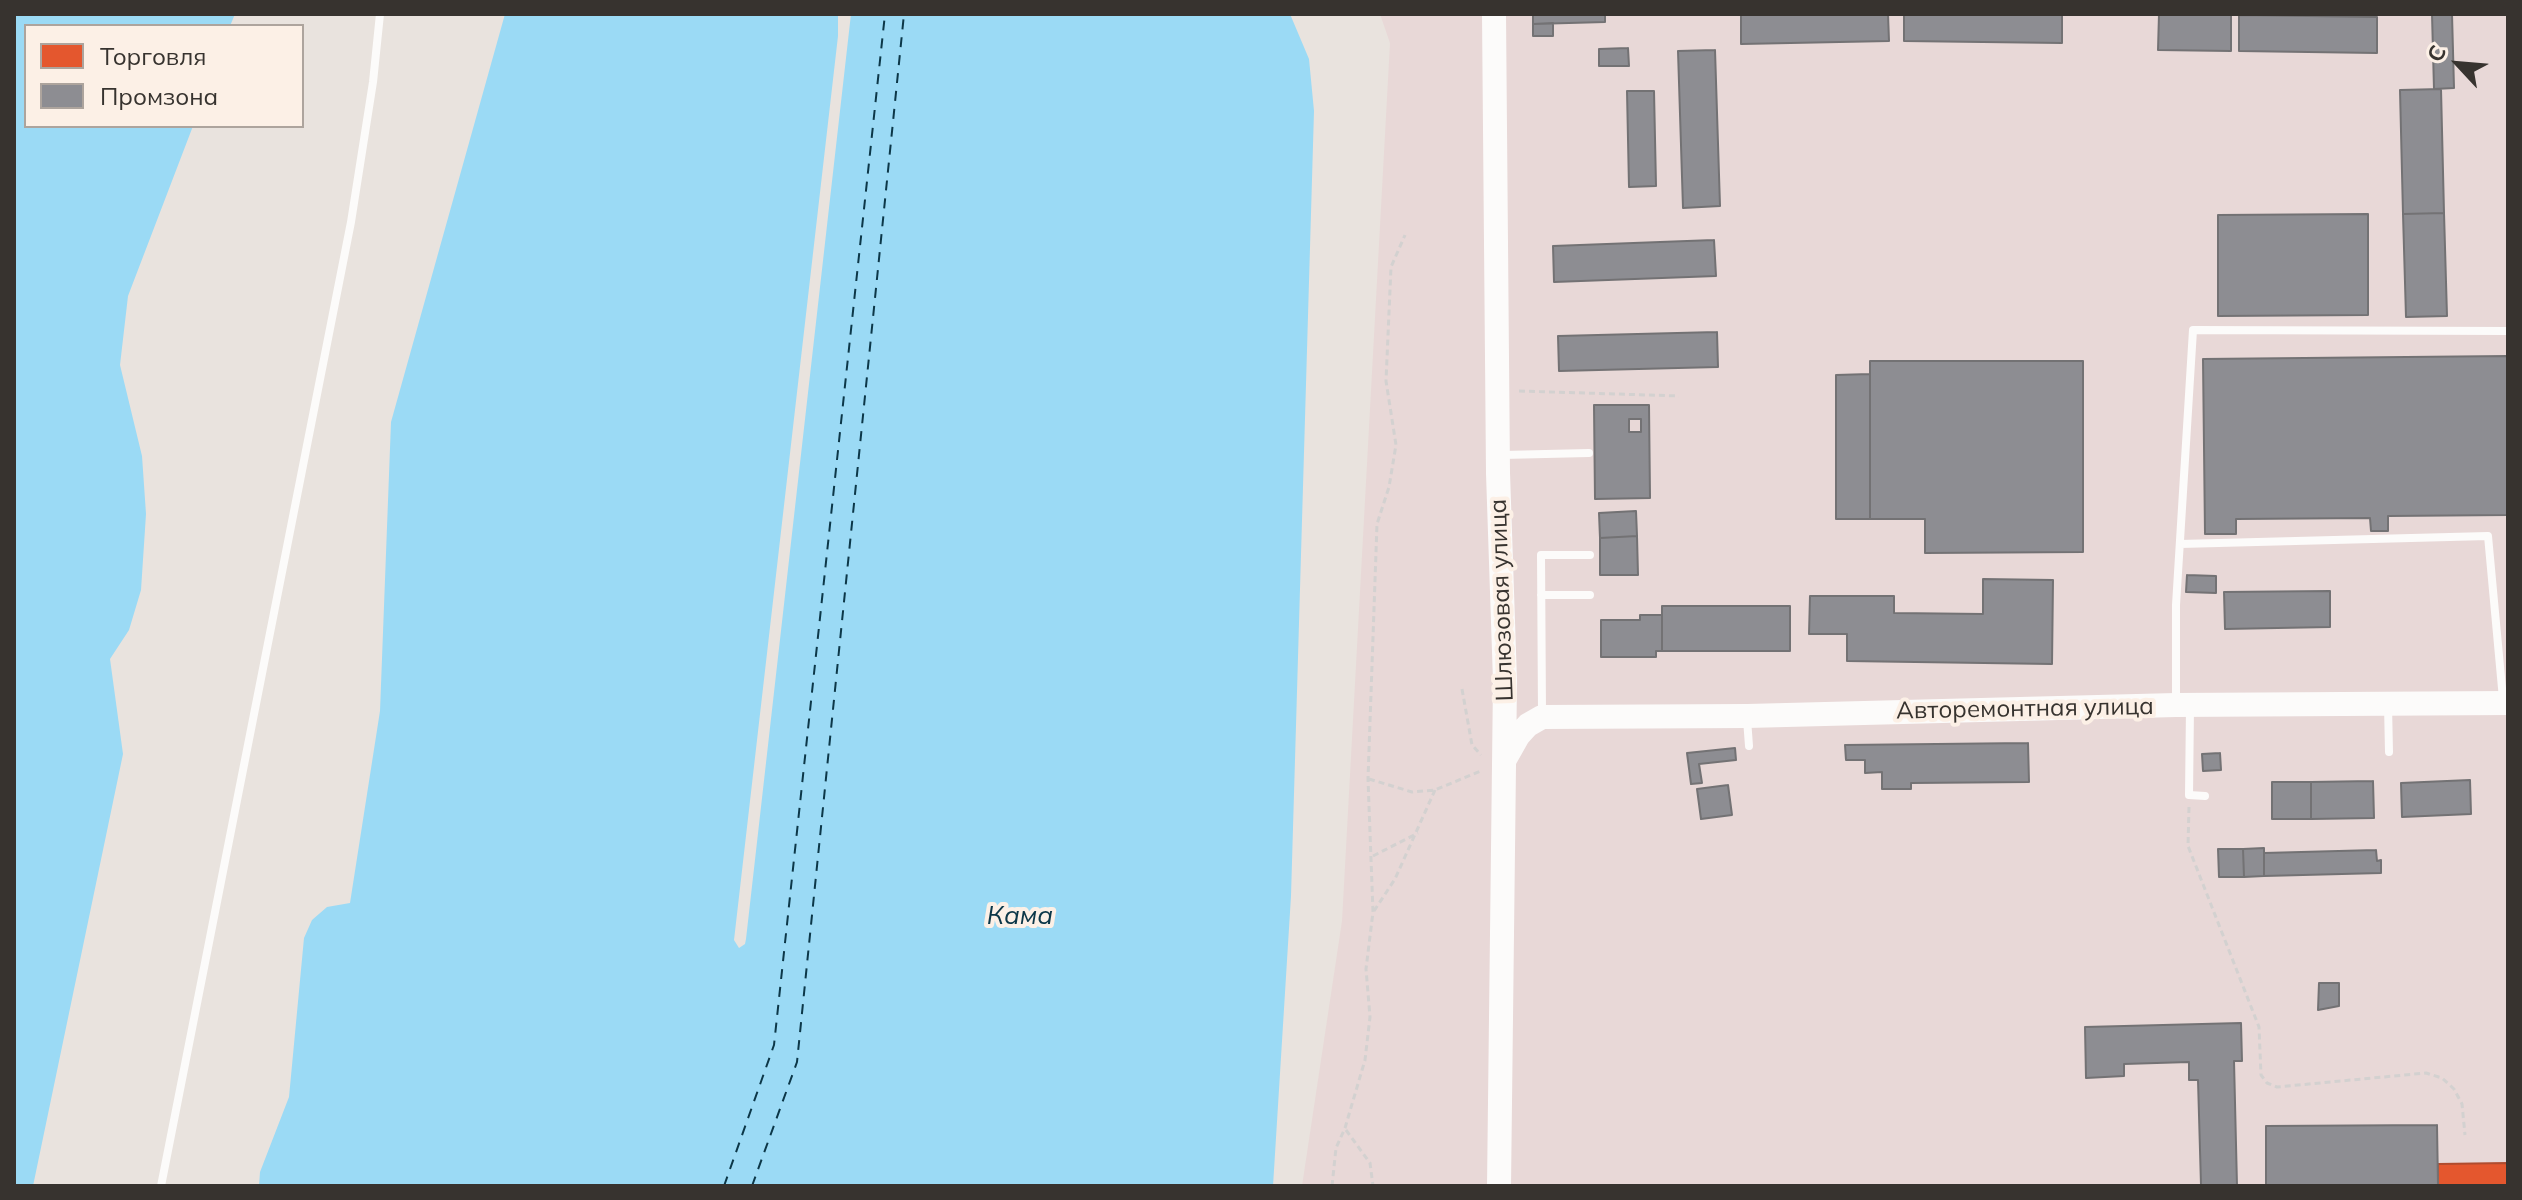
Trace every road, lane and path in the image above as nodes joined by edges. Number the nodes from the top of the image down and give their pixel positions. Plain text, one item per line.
1 (380, 14) edge
2 (1494, 14) edge
3 (1405, 235) dead end
4 (2508, 331) edge
5 (1519, 391) dead end
6 (1679, 396) dead end
7 (1589, 453) dead end
8 (1498, 455) junction
9 (2180, 544) junction
10 (1590, 555) dead end
11 (1541, 595) junction
12 (1590, 595) dead end
13 (1505, 681) junction
14 (1462, 689) dead end
15 (2506, 703) edge
16 (2183, 705) junction
17 (2388, 705) junction
18 (1747, 716) junction
19 (1542, 717) junction
20 (1749, 746) dead end
21 (2389, 752) dead end
22 (1499, 764) junction
23 (1368, 779) junction
24 (1435, 790) junction
25 (2189, 795) junction
26 (2205, 796) dead end
27 (1418, 833) junction
28 (1373, 856) junction
29 (1373, 912) junction
30 (1345, 1128) junction
31 (2465, 1135) dead end
32 (161, 1186) edge
33 (1332, 1186) edge
34 (1373, 1186) edge
35 (1499, 1186) edge

1 - 32 lane
2 - 8 street, Шлюзовая улица
3 - 23 path
4 - 9 lane
5 - 6 path
7 - 8 lane
8 - 13 street, Шлюзовая улица
9 - 15 lane
9 - 16 lane
10 - 11 lane
11 - 12 lane
11 - 19 lane
13 - 19 street
13 - 22 street, Шлюзовая улица
14 - 22 path
15 - 17 street, Авторемонтная улица
16 - 17 street, Авторемонтная улица
16 - 18 street, Авторемонтная улица
16 - 25 lane
17 - 21 lane
18 - 19 street, Авторемонтная улица
18 - 20 lane
19 - 22 street
22 - 24 path
22 - 35 street, Шлюзовая улица
23 - 24 path
23 - 28 path
24 - 27 path
25 - 26 lane
25 - 31 path
27 - 28 path
27 - 29 path
28 - 29 path
29 - 30 path
30 - 33 path
30 - 34 path

